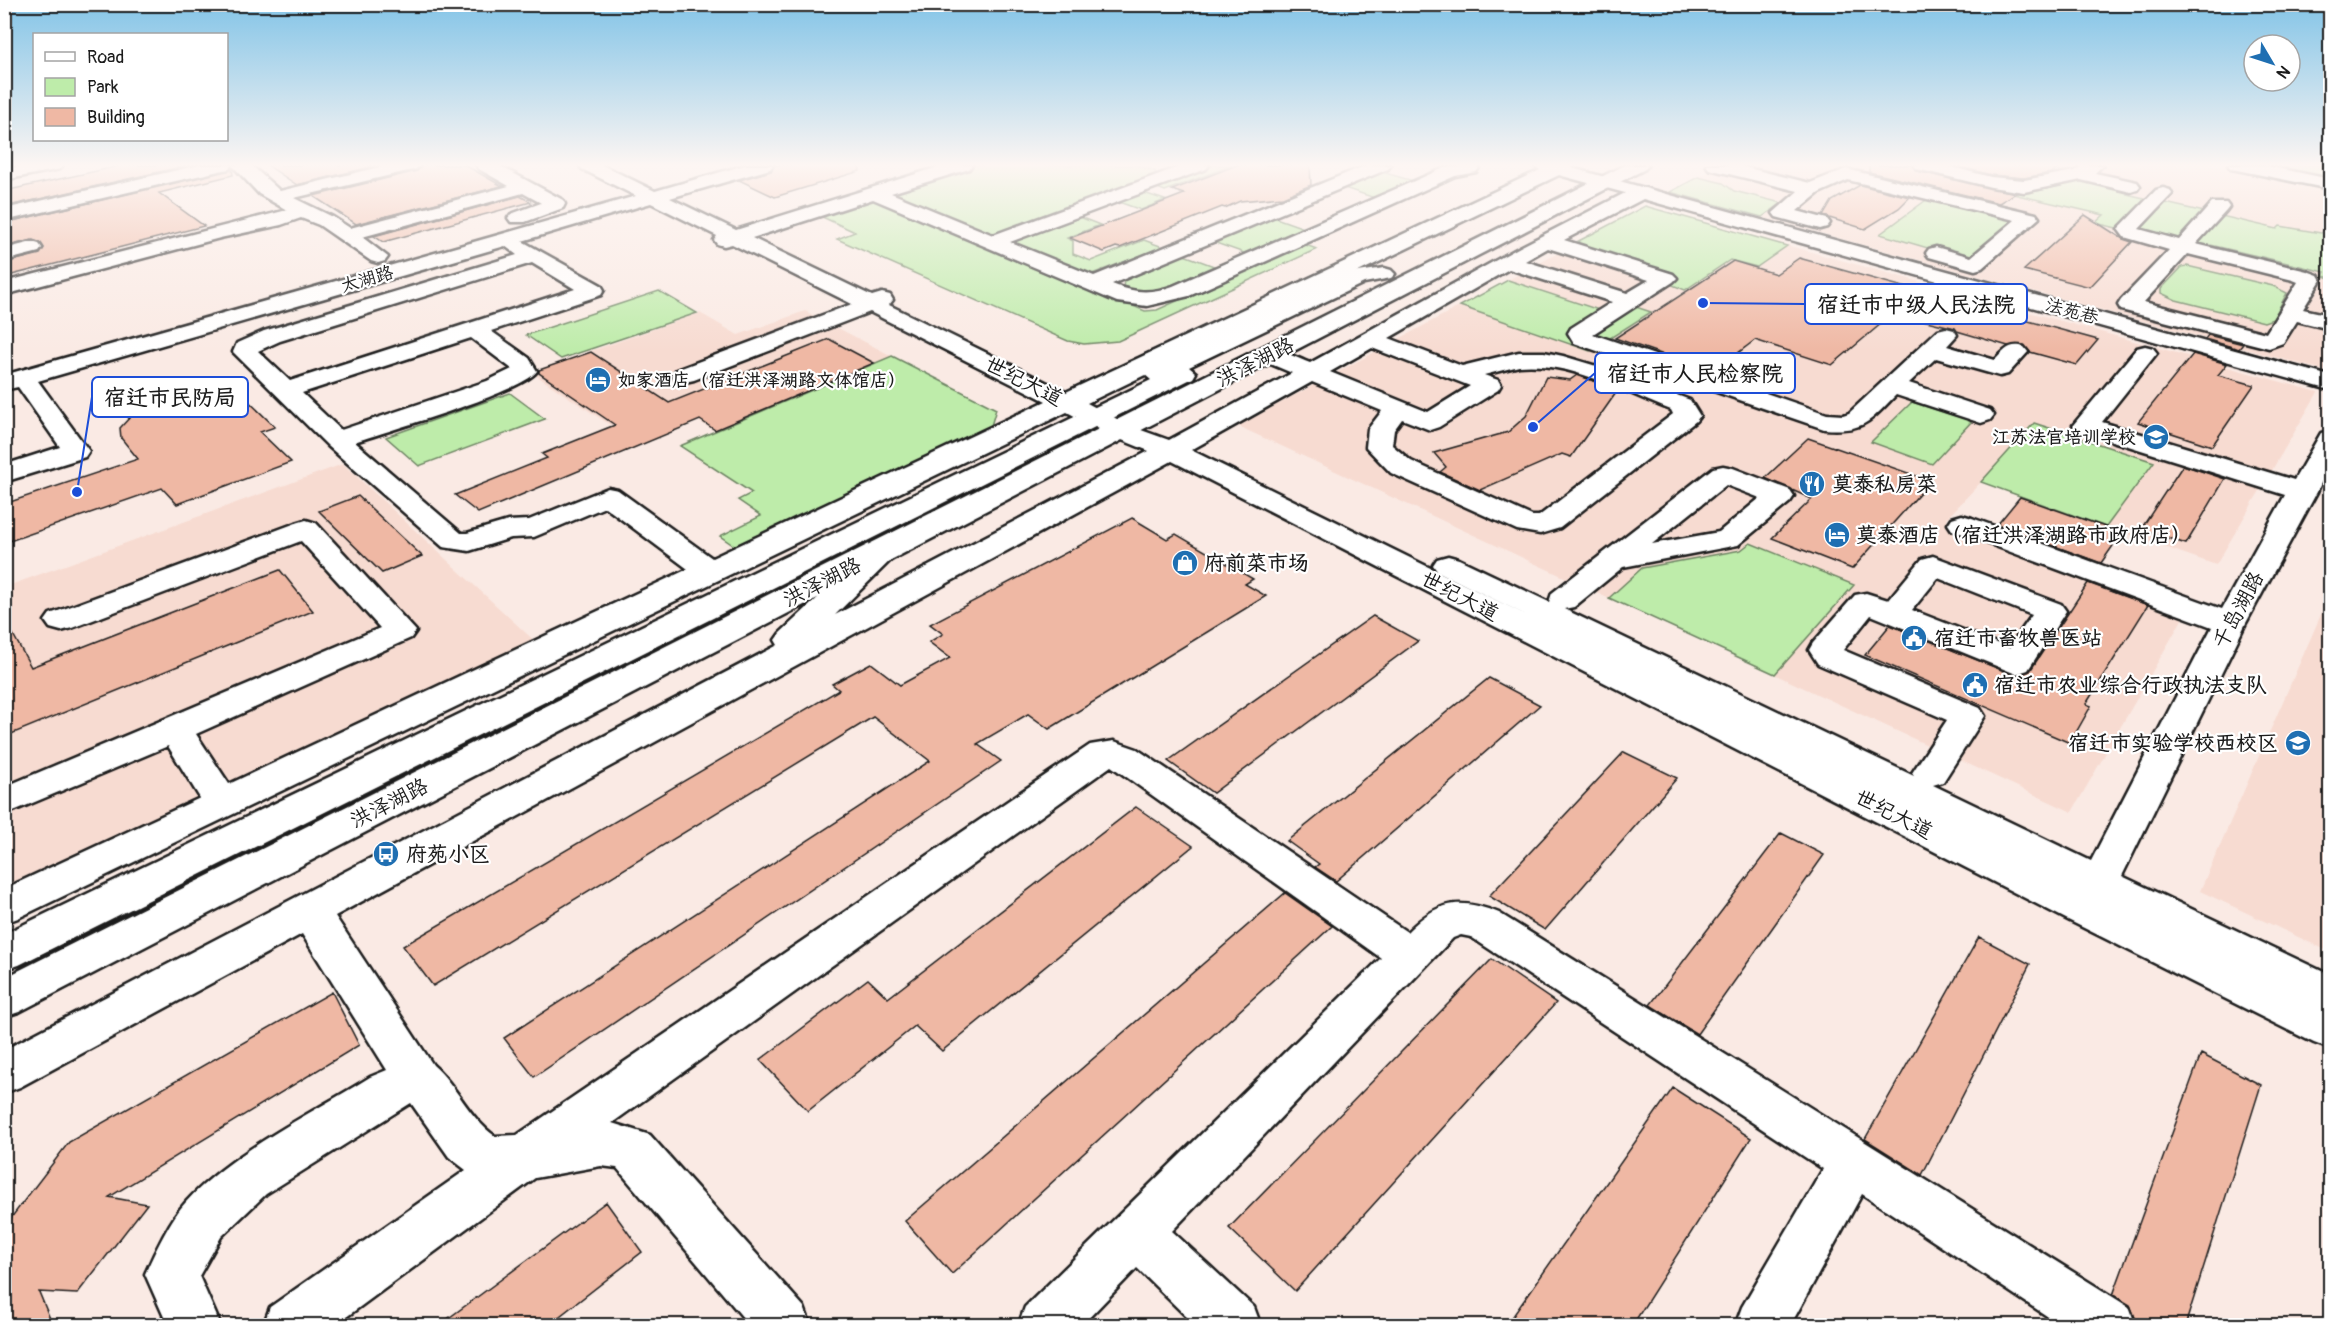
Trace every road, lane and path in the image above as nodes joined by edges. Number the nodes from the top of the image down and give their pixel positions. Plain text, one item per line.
1 (246, 227) edge
2 (335, 227) edge
3 (376, 227) edge
4 (483, 227) edge
5 (551, 227) edge
6 (715, 227) edge
7 (764, 227) edge
8 (953, 227) edge
9 (1032, 227) edge
10 (1232, 227) edge
11 (1325, 227) edge
12 (1389, 227) edge
13 (1470, 227) edge
14 (1481, 227) edge
15 (1572, 227) edge
16 (1792, 227) edge
17 (1836, 227) edge
18 (2018, 227) edge
19 (2130, 227) edge
20 (2201, 227) edge
21 (1851, 231) dead end
22 (347, 235) junction
23 (732, 237) junction
24 (506, 240) junction
25 (1546, 241) junction
26 (992, 242) junction
27 (32, 248) dead end
28 (1919, 249) dead end
29 (2177, 253) junction
30 (4, 255) edge
31 (378, 256) junction
32 (535, 256) junction
33 (1508, 262) junction
34 (1094, 284) junction
35 (4, 289) edge
36 (880, 301) junction
37 (1630, 301) junction
38 (2292, 310) junction
39 (2331, 314) edge
40 (170, 315) dead end
41 (2331, 322) edge
42 (474, 329) junction
43 (1370, 339) junction
44 (2016, 352) dead end
45 (2145, 353) dead end
46 (1269, 355) junction
47 (1311, 372) junction
48 (1461, 374) junction
49 (685, 375) dead end
50 (14, 381) edge
51 (2331, 383) edge
52 (1892, 386) junction
53 (285, 391) junction
54 (1398, 408) junction
55 (1103, 409) junction
56 (1980, 415) dead end
57 (2331, 439) edge
58 (337, 440) junction
59 (1181, 444) junction
60 (4, 474) edge
61 (2303, 492) junction
62 (858, 501) junction
63 (1962, 524) dead end
64 (888, 548) junction
65 (1614, 560) junction
66 (711, 571) junction
67 (765, 578) junction
68 (1563, 600) dead end
69 (1893, 613) dead end
70 (61, 621) dead end
71 (2230, 623) junction
72 (761, 669) junction
73 (175, 729) junction
74 (1929, 773) dead end
75 (4, 802) edge
76 (222, 803) junction
77 (2091, 896) junction
78 (4, 907) edge
79 (309, 910) junction
80 (4, 953) edge
81 (1410, 956) junction
82 (2331, 994) edge
83 (4, 999) edge
84 (2331, 1030) edge
85 (4, 1073) edge
86 (417, 1079) junction
87 (525, 1157) junction
88 (1854, 1161) junction
89 (1136, 1232) junction
90 (195, 1326) edge
91 (289, 1326) edge
92 (785, 1326) edge
93 (1044, 1326) edge
94 (1235, 1326) edge
95 (1761, 1326) edge
96 (2110, 1326) edge

1 - 35 street
2 - 22 street
3 - 22 street
4 - 31 street
5 - 24 street, 太湖路
6 - 23 street, 世纪大道
7 - 23 street
8 - 26 street
9 - 26 street
10 - 34 street
11 - 34 street
12 - 55 street
13 - 55 street, 洪泽湖路
14 - 46 street, 洪泽湖路
15 - 25 street
16 - 51 street, 法苑巷
17 - 21 street
18 - 28 street
19 - 29 street
20 - 29 street
22 - 31 street
23 - 36 street, 世纪大道
24 - 32 street
24 - 50 street, 太湖路
25 - 33 street
25 - 37 street
26 - 34 street
27 - 30 street
29 - 38 street
29 - 38 street
31 - 40 street
32 - 42 street
32 - 53 street
33 - 37 street
33 - 43 street
36 - 49 street
36 - 55 street, 世纪大道
37 - 52 street
38 - 39 street
38 - 41 street
42 - 53 street
42 - 58 street
43 - 47 street
43 - 48 street
44 - 52 street
45 - 61 street
46 - 47 street
46 - 55 street, 洪泽湖路
47 - 54 street
47 - 59 street
48 - 54 street
48 - 54 street
50 - 60 street
52 - 56 street
53 - 58 street
55 - 59 street, 世纪大道
55 - 62 street
55 - 64 street, 洪泽湖路
55 - 67 street, 洪泽湖路
57 - 61 street, 千岛湖路
58 - 66 street
59 - 72 street
59 - 77 street, 世纪大道
61 - 71 street, 千岛湖路
62 - 66 street
62 - 67 street
63 - 71 street
64 - 72 street
64 - 83 street, 洪泽湖路
65 - 65 street
65 - 68 street
66 - 76 street
67 - 80 street, 洪泽湖路
69 - 74 street
70 - 73 street
71 - 77 street, 千岛湖路
72 - 79 street
73 - 75 street
73 - 76 street
76 - 78 street
77 - 82 street, 世纪大道
77 - 84 street, 世纪大道
79 - 85 street
79 - 86 street
81 - 87 street
81 - 88 street
81 - 89 street
86 - 87 street
86 - 90 street
87 - 91 street
87 - 92 street
88 - 95 street
88 - 96 street
89 - 93 street
89 - 94 street

